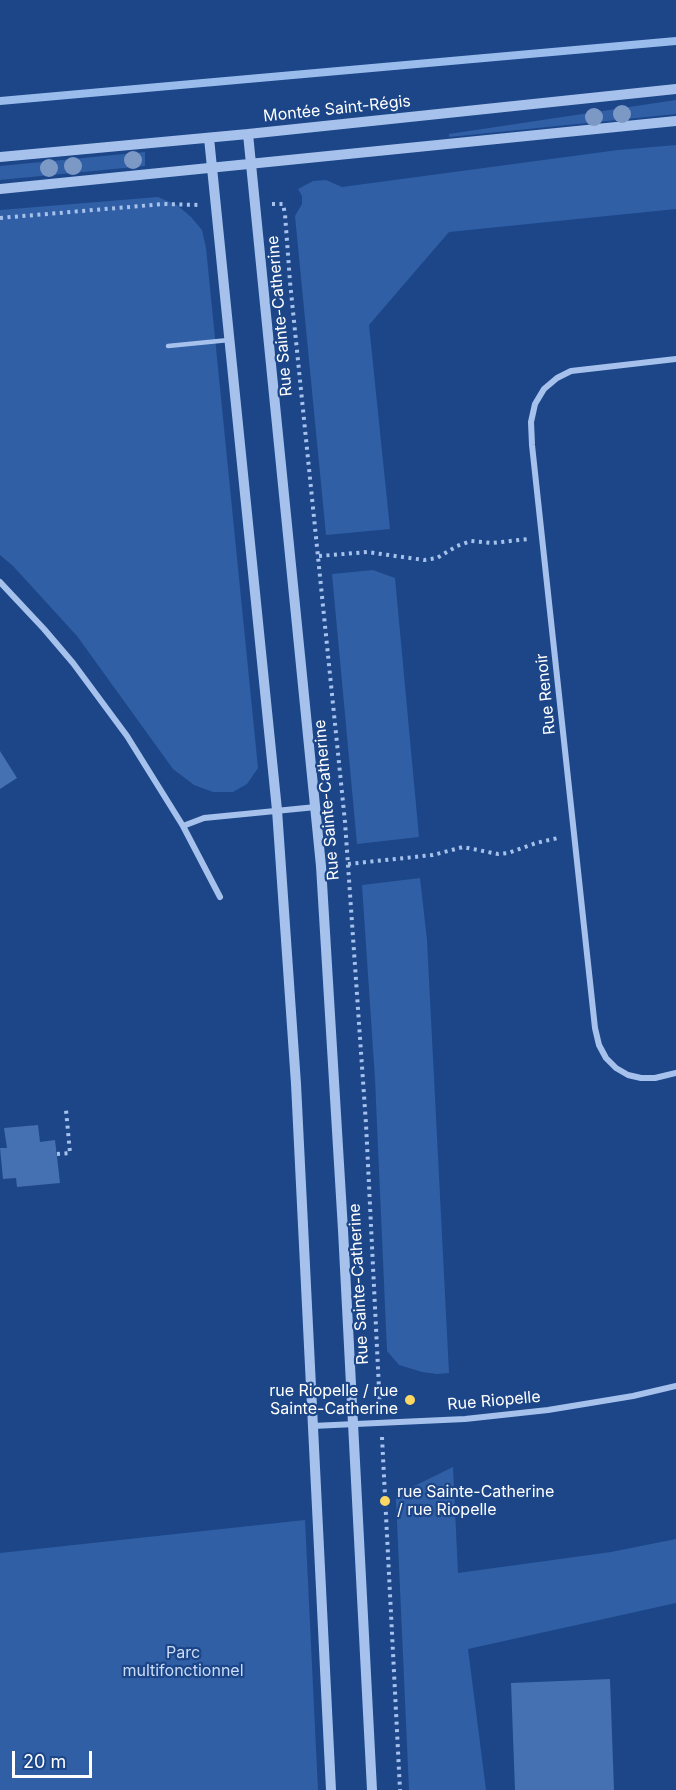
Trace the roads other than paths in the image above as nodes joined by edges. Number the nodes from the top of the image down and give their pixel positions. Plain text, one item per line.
1 (676, 89) edge
2 (676, 121) edge
3 (249, 134) junction
4 (209, 138) junction
5 (0, 157) edge
6 (251, 165) junction
7 (212, 169) junction
8 (0, 189) edge
9 (229, 340) junction
10 (168, 346) dead end
11 (676, 359) edge
12 (0, 582) edge
13 (316, 807) junction
14 (277, 810) junction
15 (183, 826) junction
16 (220, 897) dead end
17 (676, 1073) edge
18 (676, 1386) edge
19 (352, 1425) junction
20 (312, 1426) junction
21 (331, 1790) edge
22 (372, 1790) edge

1 - 3 street, Montée Saint-Régis
2 - 6 street
3 - 4 street, Montée Saint-Régis
3 - 6 street, Rue Sainte-Catherine
4 - 5 street, Montée Saint-Régis
4 - 7 street
6 - 7 street
6 - 13 street, Rue Sainte-Catherine
7 - 8 street
7 - 9 street
9 - 10 lane
9 - 14 street
11 - 17 street, Rue Renoir
12 - 15 street
13 - 14 street, Rue Sainte-Catherine
13 - 19 street, Rue Sainte-Catherine
14 - 15 street, Rue Sainte-Catherine
14 - 20 street
15 - 16 street
18 - 19 street, Rue Riopelle
19 - 20 street, Rue Riopelle
19 - 22 street, Rue Sainte-Catherine
20 - 21 street

